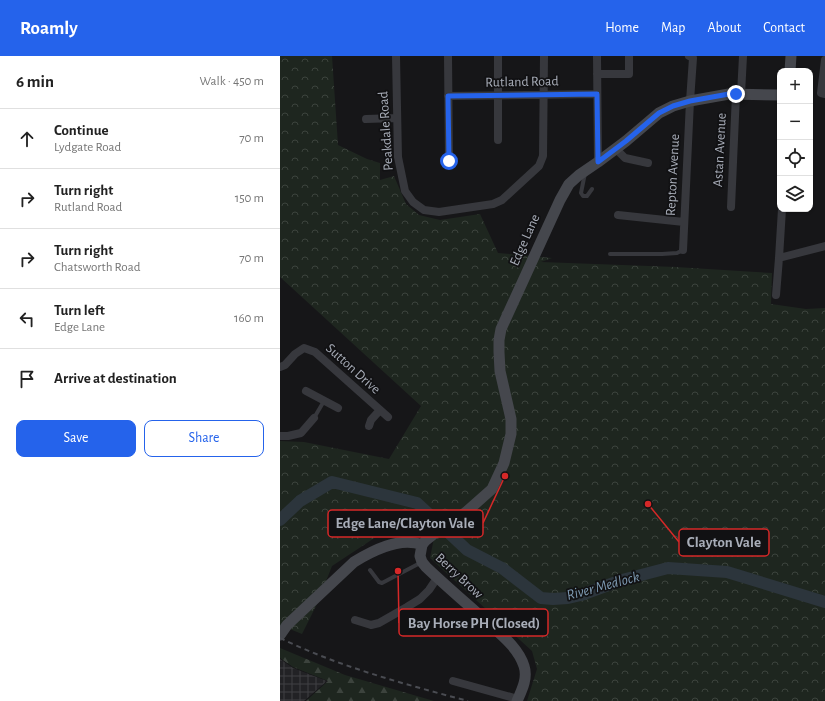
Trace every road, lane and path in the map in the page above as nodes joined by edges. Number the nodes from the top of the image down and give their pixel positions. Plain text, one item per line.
1 (396, 56) edge
2 (448, 56) edge
3 (498, 56) edge
4 (544, 56) edge
5 (596, 56) edge
6 (629, 56) edge
7 (689, 56) edge
8 (743, 56) edge
9 (791, 56) edge
10 (825, 60) edge
11 (790, 68) edge
12 (597, 74) junction
13 (597, 94) junction
14 (738, 94) junction
15 (825, 94) edge
16 (498, 95) junction
17 (544, 95) junction
18 (777, 95) edge
19 (448, 96) junction
20 (690, 101) junction
21 (397, 118) junction
22 (366, 119) dead end
23 (498, 140) dead end
24 (616, 149) junction
25 (449, 161) dead end
26 (598, 162) junction
27 (648, 163) dead end
28 (585, 170) junction
29 (592, 189) dead end
30 (731, 207) dead end
31 (782, 212) edge
32 (618, 215) dead end
33 (684, 222) junction
34 (825, 246) edge
35 (683, 250) joint
36 (610, 254) dead end
37 (780, 258) junction
38 (776, 295) dead end
39 (280, 367) edge
40 (306, 391) dead end
41 (324, 400) junction
42 (338, 408) dead end
43 (380, 410) junction
44 (388, 417) dead end
45 (314, 418) joint
46 (369, 426) dead end
47 (280, 436) edge
48 (436, 533) joint
49 (422, 545) junction
50 (422, 562) junction
51 (370, 570) dead end
52 (437, 578) junction
53 (355, 620) dead end
54 (280, 635) edge
55 (453, 681) dead end
56 (517, 700) edge

1 - 21 street, Peakdale Road
2 - 19 street
3 - 16 street
4 - 17 street, Peakdale Road
5 - 12 street
6 - 12 street
7 - 20 street, Repton Avenue
8 - 14 street, Astan Avenue
9 - 11 street
10 - 15 street
12 - 13 street
13 - 17 street, Rutland Road
13 - 26 street
14 - 18 street, Edge Lane
14 - 20 street, Edge Lane
14 - 30 street, Astan Avenue
16 - 17 street, Rutland Road
16 - 19 street, Rutland Road
16 - 23 street
17 - 21 street, Peakdale Road
19 - 25 street
20 - 24 street, Edge Lane
20 - 33 street, Repton Avenue
21 - 22 street
24 - 26 street, Edge Lane
24 - 27 street
26 - 28 street, Edge Lane
28 - 29 lane
28 - 48 street, Edge Lane
31 - 37 street
32 - 33 street
33 - 35 street, Repton Avenue
34 - 37 street
35 - 36 lane
37 - 38 street
39 - 43 street, Sutton Drive
40 - 41 street
41 - 42 street
41 - 45 lane
43 - 44 street, Sutton Drive
43 - 46 street
45 - 47 street
48 - 49 street, Berry Brow
49 - 50 street, Berry Brow
49 - 54 street
50 - 51 lane
50 - 52 street, Berry Brow
52 - 53 street
52 - 56 street, Berry Brow
55 - 56 street, Berry Brow

